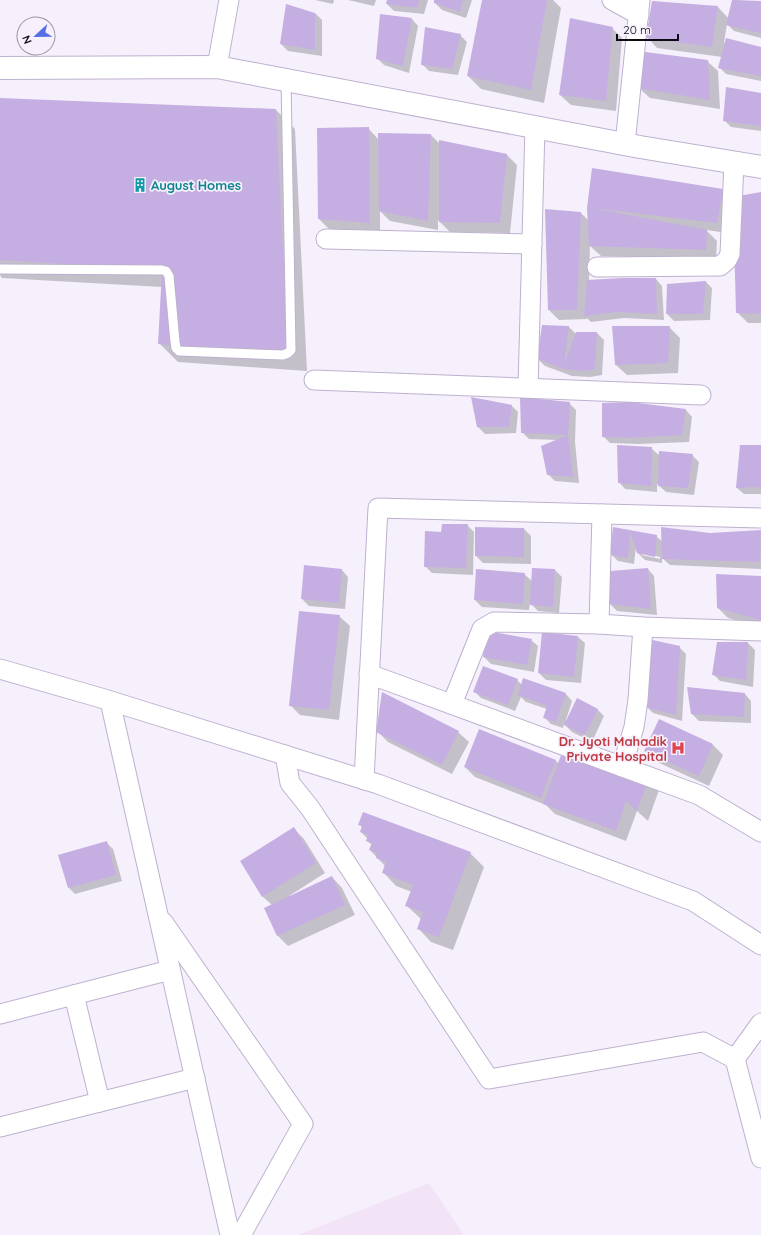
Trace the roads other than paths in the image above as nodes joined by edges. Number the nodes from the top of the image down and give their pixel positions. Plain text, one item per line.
1 (229, 0) edge
2 (612, 0) edge
3 (639, 8) edge
4 (217, 66) junction
5 (0, 68) edge
6 (286, 79) junction
7 (535, 127) junction
8 (625, 144) junction
9 (734, 162) junction
10 (761, 167) edge
11 (326, 239) dead end
12 (532, 244) junction
13 (597, 267) dead end
14 (0, 269) edge
15 (314, 380) dead end
16 (528, 388) junction
17 (701, 395) dead end
18 (602, 514) junction
19 (761, 518) edge
20 (599, 624) junction
21 (643, 627) junction
22 (761, 631) edge
23 (0, 669) edge
24 (369, 674) junction
25 (110, 701) junction
26 (452, 704) junction
27 (285, 755) junction
28 (622, 767) junction
29 (364, 780) junction
30 (761, 832) edge
31 (158, 914) junction
32 (761, 945) edge
33 (170, 970) junction
34 (74, 995) junction
35 (0, 1014) edge
36 (761, 1022) edge
37 (735, 1059) junction
38 (194, 1078) junction
39 (100, 1102) junction
40 (0, 1127) edge
41 (758, 1137) edge
42 (761, 1158) edge
43 (230, 1235) edge
44 (241, 1235) edge

1 - 4 street
2 - 3 street
3 - 8 street
4 - 5 street
4 - 6 street
6 - 7 street
6 - 14 lane
7 - 8 street
7 - 12 street
8 - 9 street
9 - 10 street
9 - 13 street
11 - 12 street
12 - 16 street
15 - 16 street
16 - 17 street
18 - 19 street
18 - 20 street
18 - 24 street
20 - 21 street
20 - 26 street
21 - 22 street
21 - 28 street
23 - 25 street
24 - 26 street
24 - 29 street
25 - 27 street
25 - 31 street
26 - 28 street
27 - 29 street
27 - 37 street
28 - 30 street
29 - 32 street
31 - 33 street
31 - 44 street
33 - 34 street
33 - 38 street
34 - 35 street
34 - 39 street
36 - 37 street
37 - 41 street
38 - 39 street
38 - 43 street
39 - 40 street
41 - 42 street

